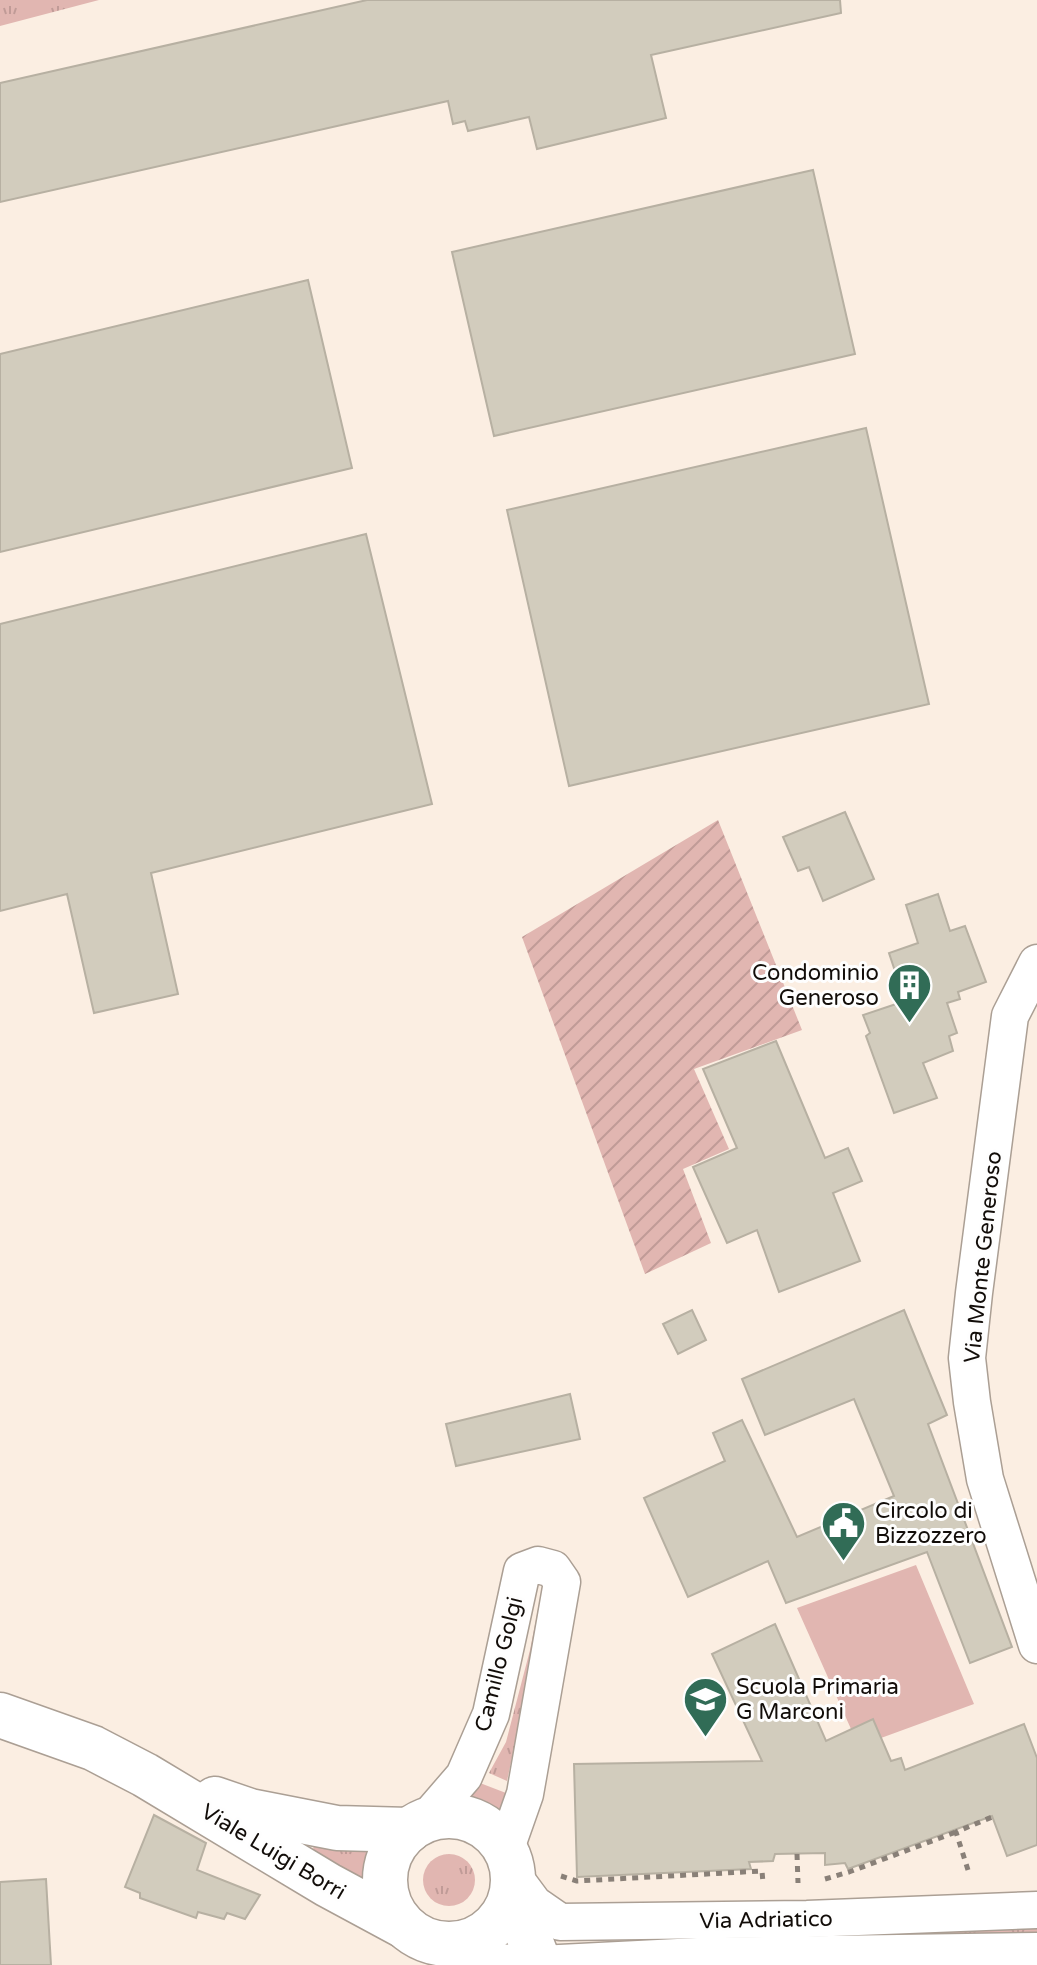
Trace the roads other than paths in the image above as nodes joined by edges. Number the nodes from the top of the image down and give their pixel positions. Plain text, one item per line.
1 (1037, 963) edge
2 (1037, 1645) edge
3 (0, 1715) edge
4 (145, 1775) junction
5 (417, 1825) junction
6 (511, 1873) junction
7 (1037, 1910) edge
8 (429, 1943) edge
9 (1037, 1951) edge
10 (540, 1964) edge

1 - 2 street, Via Monte Generoso
3 - 4 main road, Viale Luigi Borri
4 - 5 main road, Viale Luigi Borri
4 - 8 main road, Viale Luigi Borri
5 - 6 main road
5 - 6 street, Camillo Golgi
5 - 8 main road
6 - 7 street, Via Adriatico
6 - 8 main road
6 - 10 main road
8 - 10 street, Via Adriatico
9 - 10 street, Via Adriatico

